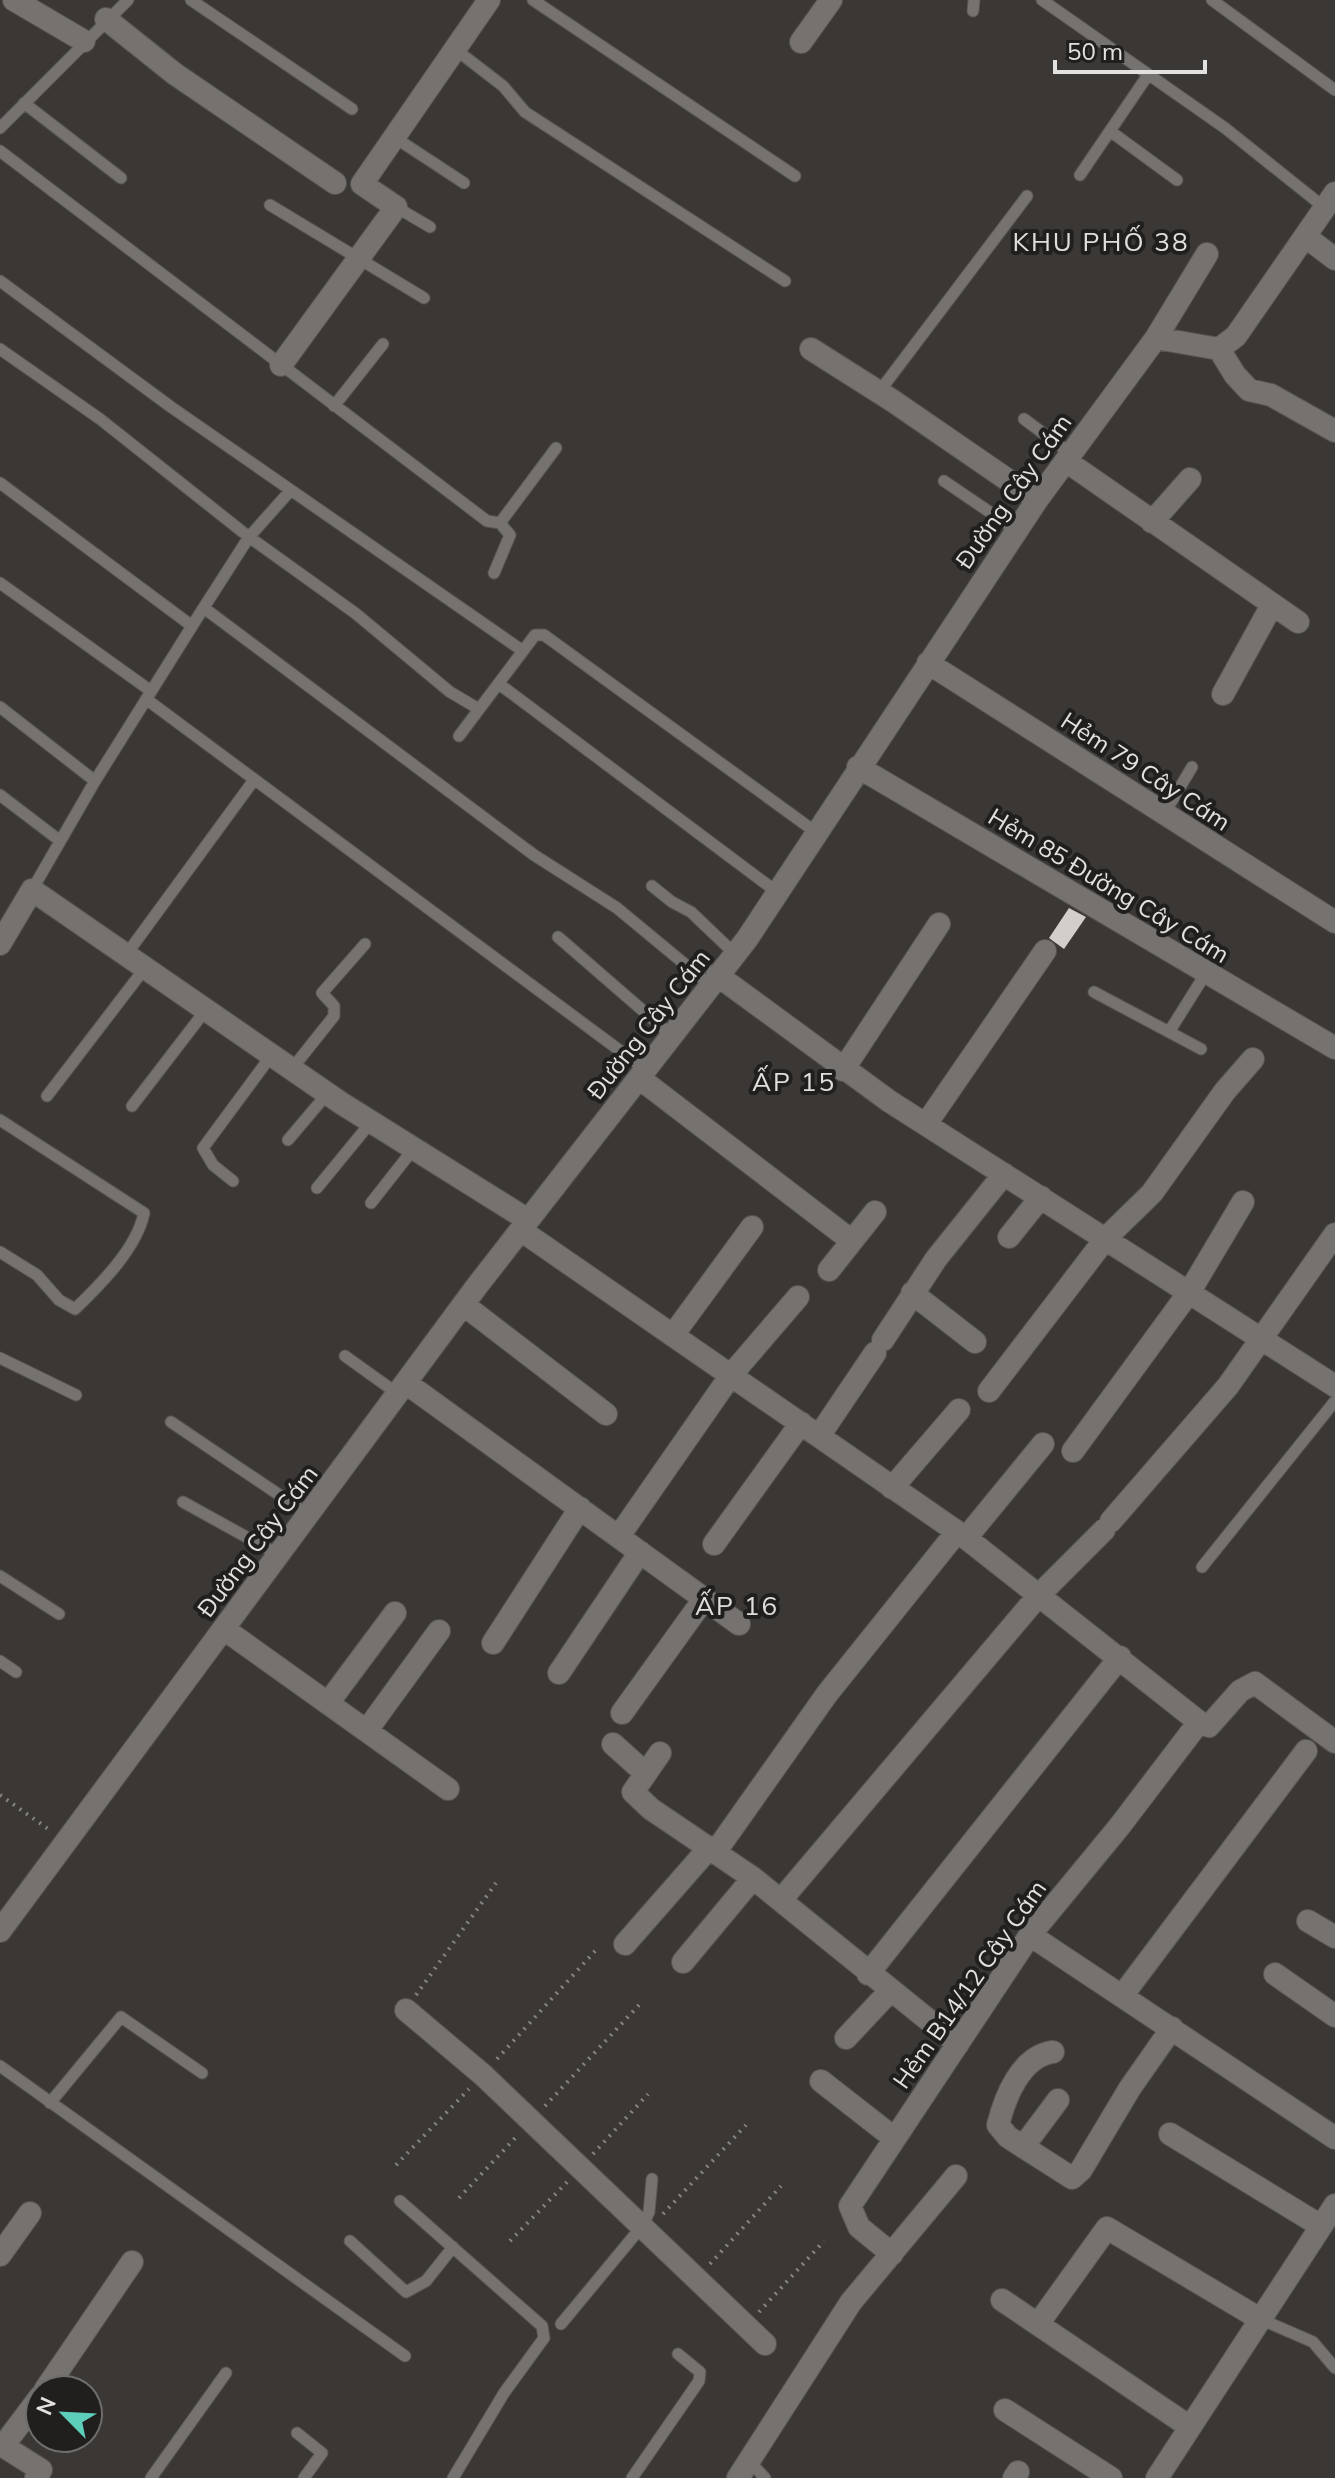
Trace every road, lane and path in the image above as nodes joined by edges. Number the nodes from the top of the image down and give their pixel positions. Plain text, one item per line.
1 (14, 0) edge
2 (128, 0) edge
3 (191, 0) edge
4 (489, 0) edge
5 (533, 0) edge
6 (831, 0) edge
7 (1042, 0) edge
8 (1212, 0) edge
9 (37, 6) edge
10 (106, 19) junction
11 (84, 41) junction
12 (801, 42) dead end
13 (455, 49) junction
14 (1148, 75) junction
15 (1335, 90) edge
16 (24, 103) junction
17 (352, 109) dead end
18 (0, 128) edge
19 (1110, 131) junction
20 (394, 137) junction
21 (0, 151) edge
22 (1080, 175) dead end
23 (795, 176) dead end
24 (121, 178) dead end
25 (1177, 180) dead end
26 (335, 183) dead end
27 (464, 183) dead end
28 (1027, 196) dead end
29 (1330, 201) edge
30 (270, 205) dead end
31 (396, 207) junction
32 (430, 227) dead end
33 (1306, 237) junction
34 (1207, 254) dead end
35 (358, 259) junction
36 (1335, 259) edge
37 (0, 281) edge
38 (785, 281) dead end
39 (424, 298) dead end
40 (1156, 338) junction
41 (383, 344) dead end
42 (0, 349) edge
43 (811, 349) dead end
44 (1219, 349) junction
45 (281, 365) junction
46 (879, 392) junction
47 (334, 406) junction
48 (1024, 419) dead end
49 (1335, 431) edge
50 (556, 448) dead end
51 (1068, 458) junction
52 (1190, 479) dead end
53 (944, 481) dead end
54 (0, 483) edge
55 (290, 491) junction
56 (1037, 500) junction
57 (1152, 522) junction
58 (500, 523) junction
59 (1016, 530) junction
60 (249, 537) junction
61 (494, 573) dead end
62 (0, 583) edge
63 (1272, 605) junction
64 (204, 608) junction
65 (1298, 622) dead end
66 (192, 626) junction
67 (523, 651) junction
68 (928, 663) junction
69 (499, 684) junction
70 (1223, 694) dead end
71 (149, 695) junction
72 (0, 707) edge
73 (479, 709) junction
74 (459, 736) dead end
75 (858, 767) junction
76 (1192, 767) dead end
77 (254, 780) junction
78 (95, 781) junction
79 (0, 795) edge
80 (1164, 814) junction
81 (817, 833) junction
82 (59, 840) junction
83 (652, 886) dead end
84 (32, 890) junction
85 (777, 892) junction
86 (1335, 922) edge
87 (939, 924) dead end
88 (558, 937) dead end
89 (0, 944) edge
90 (365, 944) dead end
91 (1045, 951) dead end
92 (735, 954) junction
93 (126, 955) junction
94 (145, 968) junction
95 (1206, 973) junction
96 (714, 980) junction
97 (1094, 992) dead end
98 (205, 1011) junction
99 (1169, 1032) junction
100 (671, 1035) junction
101 (1335, 1048) edge
102 (1201, 1049) dead end
103 (271, 1056) junction
104 (1253, 1059) dead end
105 (291, 1070) junction
106 (843, 1070) junction
107 (643, 1074) junction
108 (327, 1094) junction
109 (47, 1096) dead end
110 (132, 1106) dead end
111 (0, 1120) edge
112 (372, 1121) junction
113 (926, 1124) junction
114 (288, 1140) dead end
115 (415, 1147) junction
116 (1004, 1174) junction
117 (233, 1181) dead end
118 (317, 1188) dead end
119 (1041, 1197) junction
120 (1243, 1202) dead end
121 (371, 1203) dead end
122 (875, 1212) dead end
123 (525, 1225) junction
124 (752, 1227) dead end
125 (1335, 1234) edge
126 (1009, 1237) dead end
127 (1106, 1238) junction
128 (852, 1241) junction
129 (0, 1252) edge
130 (829, 1270) dead end
131 (1190, 1291) junction
132 (912, 1293) junction
133 (798, 1297) dead end
134 (464, 1305) junction
135 (673, 1335) junction
136 (1261, 1336) junction
137 (975, 1342) dead end
138 (345, 1356) dead end
139 (0, 1358) edge
140 (731, 1375) junction
141 (1335, 1386) edge
142 (402, 1389) junction
143 (989, 1391) dead end
144 (76, 1395) dead end
145 (1335, 1401) edge
146 (959, 1410) dead end
147 (606, 1414) dead end
148 (171, 1422) dead end
149 (810, 1429) junction
150 (1043, 1444) dead end
151 (1073, 1451) dead end
152 (892, 1488) junction
153 (183, 1502) dead end
154 (580, 1508) junction
155 (309, 1515) junction
156 (619, 1536) junction
157 (961, 1536) junction
158 (714, 1544) dead end
159 (640, 1552) junction
160 (280, 1555) junction
161 (1202, 1567) dead end
162 (0, 1576) edge
163 (1039, 1595) junction
164 (704, 1599) junction
165 (395, 1613) dead end
166 (59, 1614) dead end
167 (739, 1624) dead end
168 (224, 1629) junction
169 (439, 1631) dead end
170 (493, 1643) dead end
171 (1120, 1657) junction
172 (0, 1661) edge
173 (16, 1672) dead end
174 (559, 1673) dead end
175 (328, 1703) junction
176 (622, 1713) dead end
177 (1199, 1722) junction
178 (367, 1730) junction
179 (1335, 1742) edge
180 (613, 1744) dead end
181 (1306, 1751) dead end
182 (660, 1753) dead end
183 (645, 1773) junction
184 (448, 1789) dead end
185 (0, 1795) edge
186 (65, 1842) junction
187 (713, 1849) junction
188 (753, 1878) junction
189 (496, 1883) dead end
190 (781, 1900) junction
191 (1308, 1921) dead end
192 (0, 1931) edge
193 (1030, 1935) junction
194 (1335, 1937) edge
195 (625, 1944) dead end
196 (595, 1951) dead end
197 (683, 1962) dead end
198 (868, 1974) junction
199 (1275, 1974) dead end
200 (890, 1991) junction
201 (1122, 1996) junction
202 (639, 2005) dead end
203 (406, 2010) joint
204 (1335, 2016) edge
205 (1172, 2028) junction
206 (846, 2038) dead end
207 (958, 2044) junction
208 (1053, 2052) dead end
209 (0, 2066) edge
210 (202, 2073) dead end
211 (483, 2075) junction
212 (821, 2081) dead end
213 (648, 2094) dead end
214 (1058, 2100) dead end
215 (50, 2103) junction
216 (531, 2120) junction
217 (746, 2125) dead end
218 (1170, 2134) dead end
219 (894, 2138) junction
220 (1335, 2138) edge
221 (1023, 2147) junction
222 (396, 2165) dead end
223 (581, 2167) junction
224 (956, 2176) dead end
225 (652, 2179) dead end
226 (781, 2186) dead end
227 (459, 2198) dead end
228 (400, 2201) dead end
229 (1335, 2205) edge
230 (30, 2213) dead end
231 (645, 2228) junction
232 (1328, 2230) edge
233 (350, 2241) dead end
234 (510, 2241) dead end
235 (824, 2241) dead end
236 (453, 2247) junction
237 (892, 2254) junction
238 (0, 2255) edge
239 (132, 2262) dead end
240 (697, 2277) junction
241 (1002, 2300) dead end
242 (1260, 2319) junction
243 (561, 2324) dead end
244 (1038, 2324) junction
245 (747, 2325) junction
246 (765, 2344) dead end
247 (678, 2354) dead end
248 (405, 2356) dead end
249 (1335, 2368) edge
250 (226, 2373) dead end
251 (56, 2374) edge
252 (1005, 2410) dead end
253 (24, 2417) edge
254 (1190, 2427) junction
255 (297, 2433) dead end
256 (2, 2445) edge
257 (743, 2470) edge
258 (36, 2478) edge
259 (151, 2478) edge
260 (304, 2478) edge
261 (453, 2478) edge
262 (632, 2478) edge
263 (765, 2478) edge
264 (1111, 2478) edge
265 (1157, 2478) edge

1 - 9 street
2 - 10 lane
3 - 17 lane
4 - 13 street
5 - 23 lane
6 - 12 street
7 - 14 lane
8 - 15 lane
9 - 11 street
10 - 11 lane
10 - 26 street
11 - 16 lane
13 - 20 street
13 - 38 lane
14 - 19 lane
14 - 29 lane
16 - 18 lane
16 - 24 lane
19 - 22 lane
19 - 25 lane
20 - 27 lane
20 - 31 street
21 - 45 lane
28 - 46 lane
29 - 33 street
30 - 35 lane
31 - 32 lane
31 - 35 street
33 - 36 street
33 - 44 street
34 - 40 street, Đường Cây Cám
35 - 39 lane
35 - 45 street
37 - 55 lane
40 - 44 street
40 - 51 street, Đường Cây Cám
41 - 47 lane
42 - 60 lane
43 - 46 street
44 - 49 street
45 - 47 lane
46 - 56 street
47 - 58 lane
48 - 51 lane
50 - 58 lane
51 - 56 street, Đường Cây Cám
51 - 57 street
52 - 57 street
53 - 59 lane
54 - 66 lane
55 - 60 lane
55 - 67 lane
56 - 59 street, Đường Cây Cám
57 - 63 street
58 - 61 lane
59 - 68 street, Đường Cây Cám
60 - 64 lane
60 - 73 lane
62 - 71 lane
63 - 65 street
63 - 70 street
64 - 66 lane
64 - 96 lane
66 - 71 lane
67 - 69 lane
67 - 81 lane
68 - 75 street, Đường Cây Cám
68 - 80 street, Hẻm 79 Cây Cám
69 - 73 lane
69 - 85 lane
71 - 77 lane
71 - 78 lane
72 - 78 lane
73 - 74 lane
75 - 81 street, Đường Cây Cám
75 - 95 street, Hẻm 85 Đường Cây Cám
76 - 80 lane
77 - 93 lane
77 - 107 lane
78 - 82 lane
79 - 82 lane
80 - 86 street, Hẻm 79 Cây Cám
81 - 85 street, Đường Cây Cám
82 - 84 lane
83 - 92 lane
84 - 89 street
84 - 93 street
85 - 92 street, Đường Cây Cám
87 - 106 street
88 - 100 lane
90 - 105 lane
91 - 113 street
92 - 96 street, Đường Cây Cám
93 - 94 street
94 - 98 street
94 - 109 lane
95 - 99 lane
95 - 101 street, Hẻm 85 Đường Cây Cám
96 - 100 street, Đường Cây Cám
96 - 106 street
97 - 99 lane
98 - 103 street
98 - 110 lane
99 - 102 lane
100 - 107 street, Đường Cây Cám
103 - 105 street
103 - 117 lane
104 - 127 street
105 - 108 street
106 - 113 street
107 - 123 street, Đường Cây Cám
107 - 128 street
108 - 112 street
108 - 114 lane
111 - 129 lane
112 - 115 street
112 - 118 lane
113 - 116 street
115 - 121 lane
115 - 123 street
116 - 119 street
116 - 132 street
119 - 126 street
119 - 127 street
120 - 131 street
122 - 128 street
123 - 134 street, Đường Cây Cám
123 - 135 street
124 - 135 street
125 - 136 street
127 - 131 street
127 - 143 street
128 - 130 street
131 - 136 street
131 - 151 street
132 - 137 street
132 - 149 street
133 - 140 street
134 - 142 street, Đường Cây Cám
134 - 147 street
135 - 140 street
136 - 141 street
136 - 163 street
138 - 142 lane
139 - 144 lane
140 - 149 street
140 - 156 street
142 - 154 street
142 - 155 street, Đường Cây Cám
145 - 161 lane
146 - 152 street
148 - 155 lane
149 - 152 street
149 - 158 street
150 - 157 street
152 - 157 street
153 - 160 lane
154 - 156 street
154 - 170 street
155 - 160 street, Đường Cây Cám
156 - 159 street
157 - 163 street
157 - 187 street
159 - 164 street
159 - 174 street
160 - 168 street, Đường Cây Cám
162 - 166 lane
163 - 171 street
163 - 190 street
164 - 167 street
164 - 176 street
165 - 175 street
168 - 175 street
168 - 186 street, Đường Cây Cám
169 - 178 street
171 - 177 street
171 - 198 street
172 - 173 lane
175 - 178 street
177 - 179 street
177 - 193 street, Hẻm B14/12 Cây Cám
178 - 184 street
180 - 183 street
181 - 201 street
182 - 183 street
183 - 187 street
185 - 186 path
186 - 192 street, Đường Cây Cám
187 - 188 street
187 - 195 street
188 - 190 street
188 - 197 street
189 - 203 path
190 - 198 street
191 - 194 street
193 - 201 street
193 - 207 street, Hẻm B14/12 Cây Cám
196 - 211 path
198 - 200 street
199 - 204 street
200 - 206 street
200 - 207 street
201 - 205 street
202 - 216 path
203 - 211 street
205 - 220 street
205 - 221 street
207 - 219 street, Hẻm B14/12 Cây Cám
208 - 221 street
209 - 215 lane
210 - 215 lane
211 - 216 street
211 - 222 path
212 - 219 street
213 - 223 path
214 - 221 street
215 - 248 lane
216 - 223 street
216 - 227 path
217 - 231 path
218 - 232 street
219 - 237 street, Hẻm B14/12 Cây Cám
223 - 231 street
223 - 234 path
224 - 237 street
225 - 231 lane
226 - 240 path
228 - 236 lane
229 - 232 street
230 - 238 street
231 - 240 street
231 - 243 lane
232 - 242 street
233 - 236 lane
235 - 245 path
236 - 261 lane
237 - 257 street
239 - 251 street
240 - 245 street
241 - 244 street
242 - 244 street
242 - 249 lane
242 - 254 street
244 - 254 street
245 - 246 street
247 - 262 lane
250 - 259 lane
252 - 264 street
253 - 256 street
254 - 265 street
255 - 260 lane
256 - 258 street
257 - 263 lane

